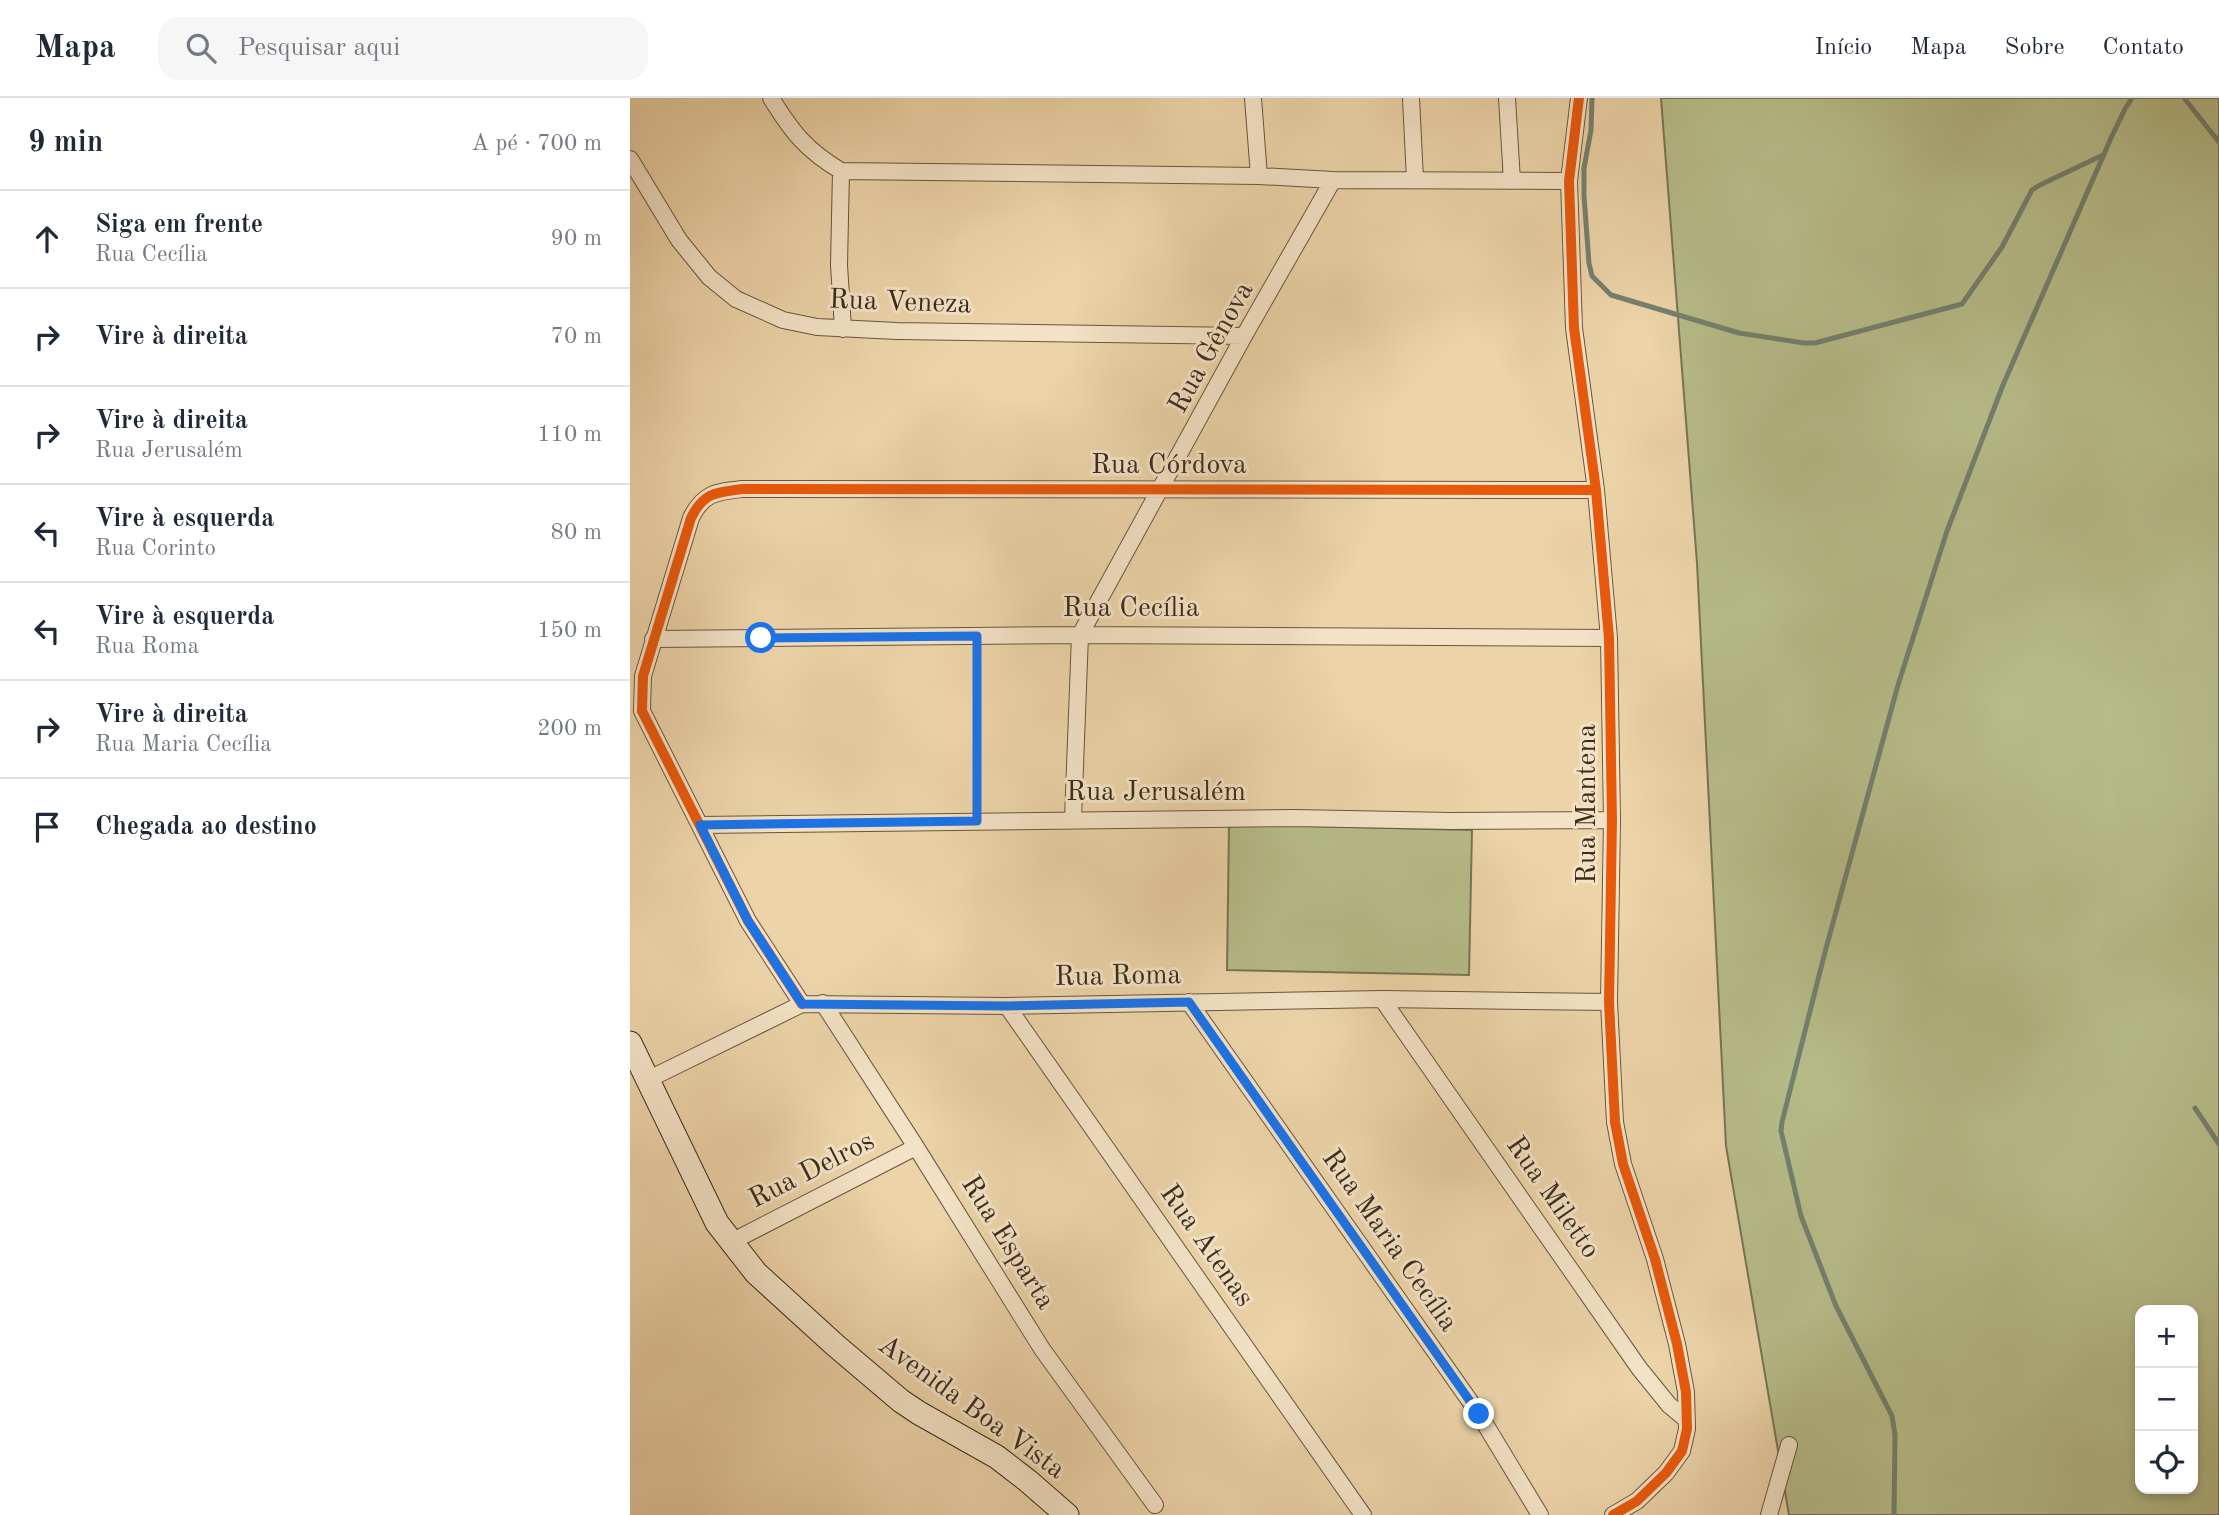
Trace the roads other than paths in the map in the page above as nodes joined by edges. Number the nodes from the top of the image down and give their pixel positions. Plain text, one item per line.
1 (771, 98) edge
2 (1253, 98) edge
3 (1411, 98) edge
4 (1507, 98) edge
5 (1579, 98) edge
6 (630, 159) edge
7 (841, 171) junction
8 (1259, 176) junction
9 (1333, 180) junction
10 (1415, 180) junction
11 (1512, 181) junction
12 (1569, 181) junction
13 (843, 329) junction
14 (1244, 336) junction
15 (1160, 488) junction
16 (1596, 490) junction
17 (1080, 635) junction
18 (1609, 638) junction
19 (653, 639) junction
20 (1073, 819) junction
21 (1612, 820) junction
22 (700, 825) junction
23 (1382, 999) junction
24 (1189, 1002) junction
25 (1609, 1002) junction
26 (822, 1003) junction
27 (802, 1004) junction
28 (1007, 1006) junction
29 (630, 1043) edge
30 (647, 1080) junction
31 (916, 1147) junction
32 (731, 1242) junction
33 (1687, 1420) junction
34 (1789, 1445) dead end
35 (1155, 1505) dead end
36 (1067, 1515) edge
37 (1363, 1515) edge
38 (1540, 1515) edge
39 (1613, 1515) edge
40 (1769, 1515) edge

1 - 7 street
2 - 8 street
3 - 10 street
4 - 11 street
5 - 12 street, Rua Mantena
6 - 13 street, Rua Veneza
7 - 8 street
7 - 13 street
8 - 9 street
9 - 10 street
9 - 14 street, Rua Gênova
10 - 11 street
11 - 12 street
12 - 16 street, Rua Mantena
13 - 14 street, Rua Veneza
14 - 15 street, Rua Gênova
15 - 16 street, Rua Córdova
15 - 17 street, Rua Gênova
15 - 19 street, Rua Córdova
16 - 18 street, Rua Mantena
17 - 18 street, Rua Cecília
17 - 19 street, Rua Cecília
17 - 20 street, Rua Gênova
18 - 21 street, Rua Mantena
19 - 22 street, Rua Córdova
20 - 21 street, Rua Jerusalém
20 - 22 street, Rua Jerusalém
21 - 25 street, Rua Mantena
22 - 27 street, Rua Córdova
23 - 24 street, Rua Roma
23 - 25 street, Rua Roma
23 - 33 street, Rua Miletto
24 - 28 street, Rua Roma
24 - 38 street, Rua Maria Cecília
25 - 33 street, Rua Mantena
26 - 27 street, Rua Roma
26 - 28 street, Rua Roma
26 - 31 street, Rua Esparta
27 - 30 street, Rua Roma
28 - 37 street, Rua Atenas
29 - 30 street, Avenida Boa Vista
30 - 32 street, Avenida Boa Vista
31 - 32 street, Rua Delros
31 - 35 street, Rua Esparta
32 - 36 street, Avenida Boa Vista
33 - 39 street
34 - 40 street

